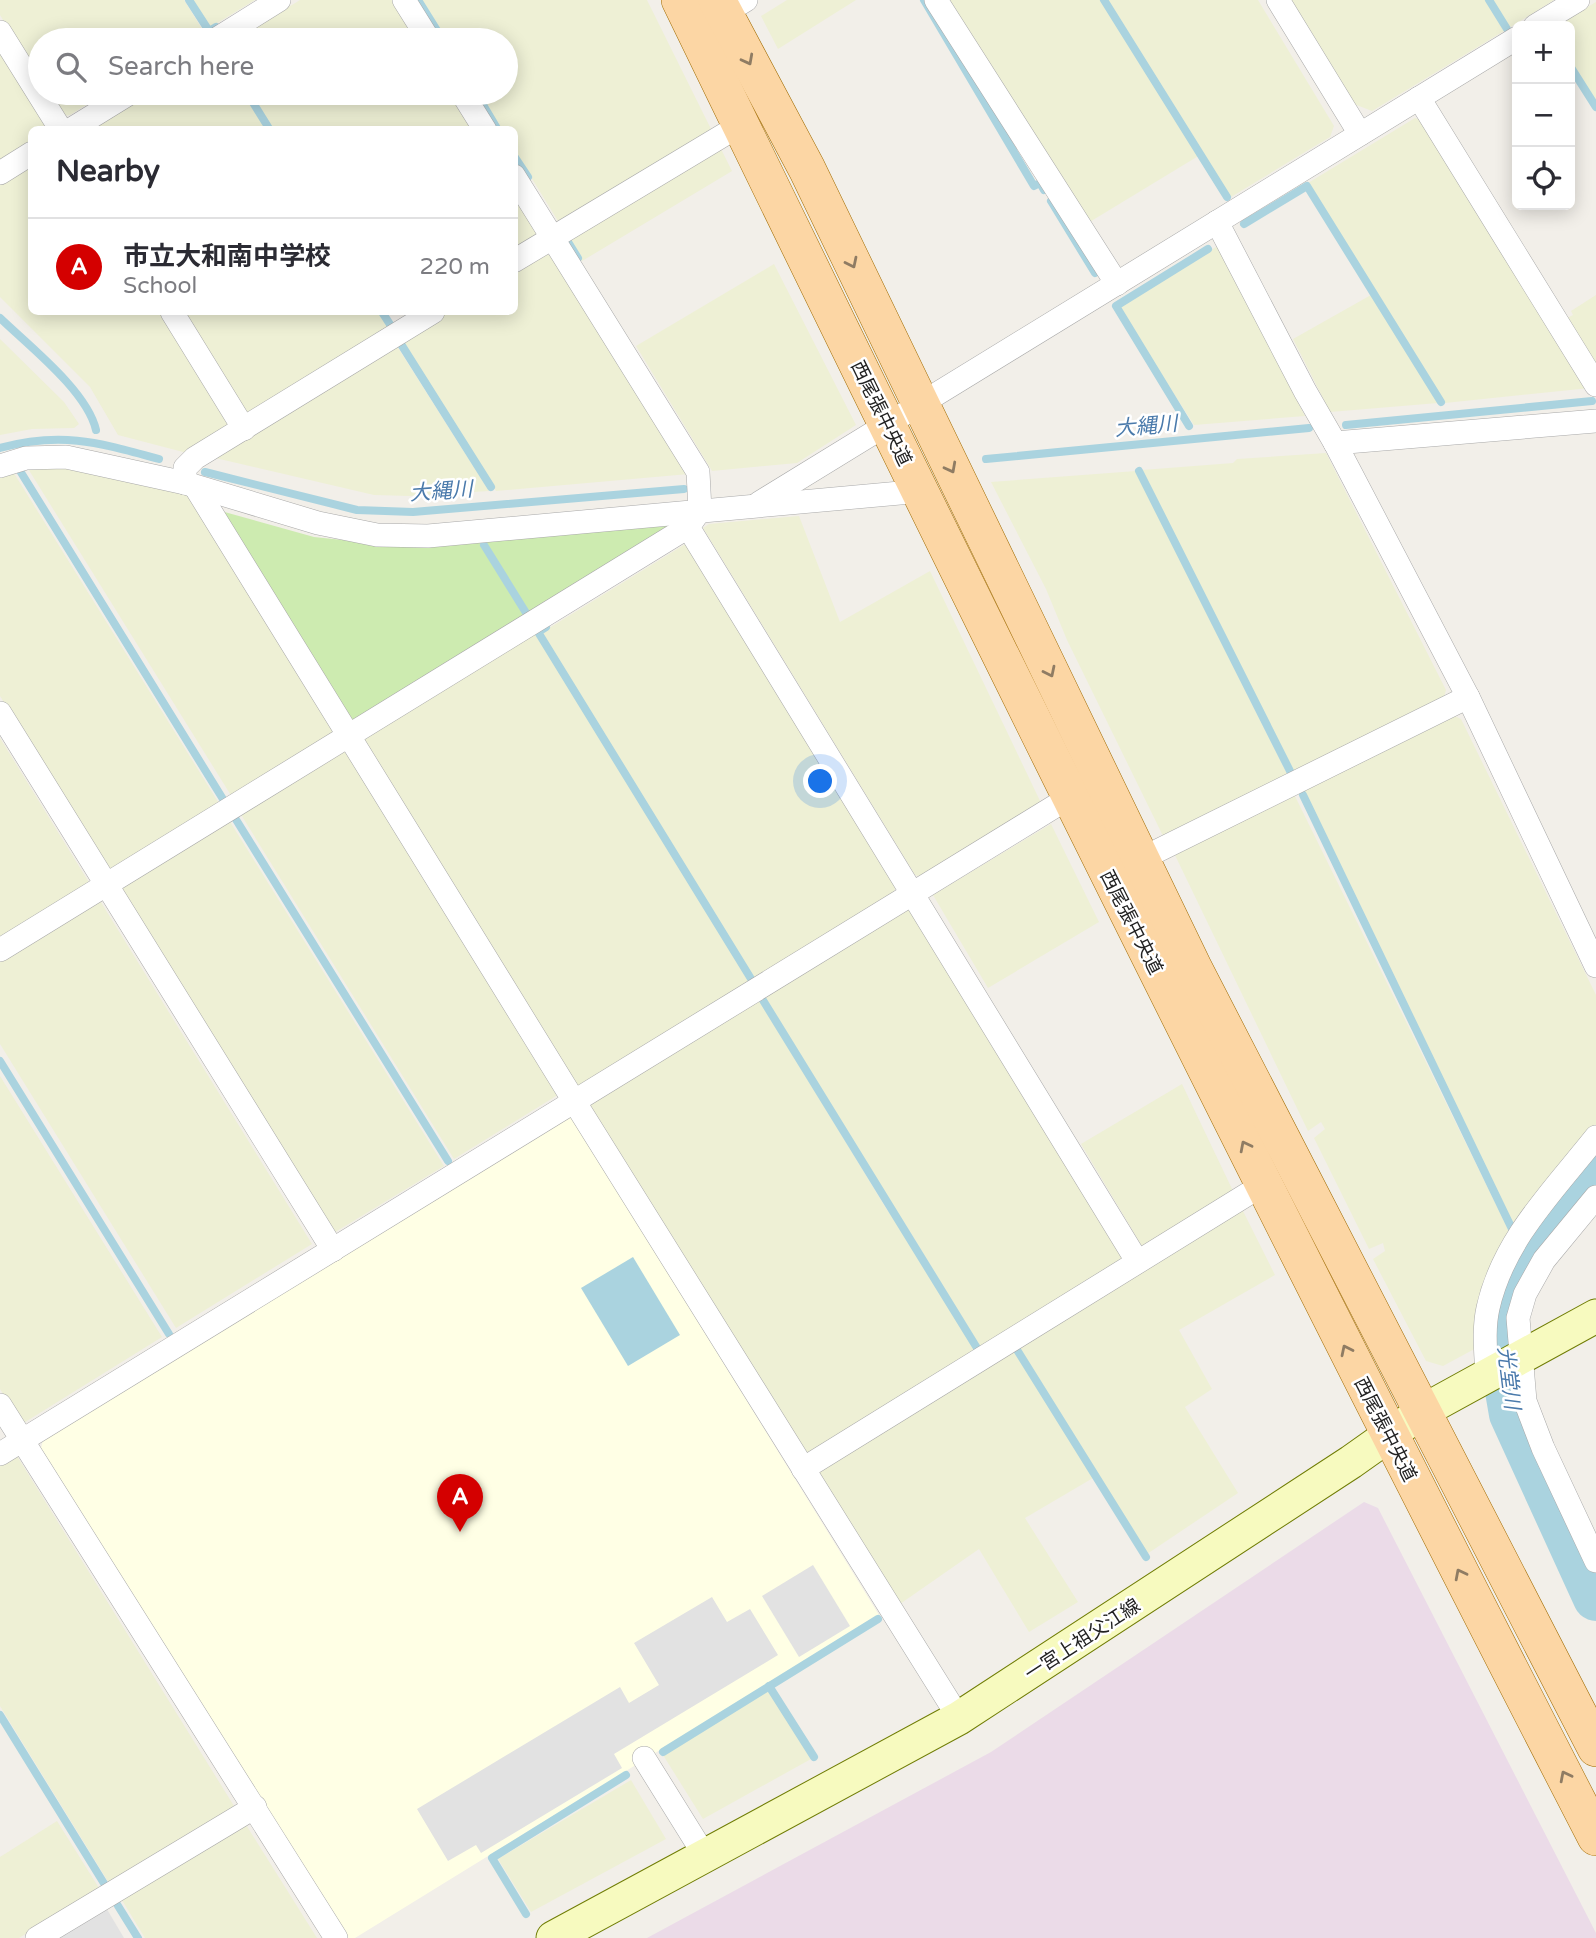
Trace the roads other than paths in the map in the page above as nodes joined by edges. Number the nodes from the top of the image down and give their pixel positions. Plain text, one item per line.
1 (279, 0) edge
2 (404, 0) edge
3 (680, 0) edge
4 (936, 0) edge
5 (1278, 0) edge
6 (1578, 0) edge
7 (729, 5) edge
8 (1543, 21) edge
9 (234, 28) edge
10 (422, 28) edge
11 (0, 32) edge
12 (1512, 40) edge
13 (28, 77) edge
14 (1419, 98) junction
15 (45, 105) edge
16 (111, 105) edge
17 (469, 105) edge
18 (742, 124) junction
19 (59, 126) edge
20 (76, 126) edge
21 (483, 126) edge
22 (1360, 134) junction
23 (28, 156) edge
24 (0, 173) edge
25 (518, 182) edge
26 (1217, 222) junction
27 (553, 237) junction
28 (518, 259) edge
29 (1117, 284) junction
30 (174, 315) edge
31 (428, 315) edge
32 (1596, 385) edge
33 (921, 404) junction
34 (1596, 421) edge
35 (887, 423) junction
36 (244, 429) junction
37 (1335, 443) junction
38 (0, 466) edge
39 (191, 486) junction
40 (922, 491) junction
41 (755, 505) junction
42 (694, 519) junction
43 (1468, 697) junction
44 (0, 713) edge
45 (350, 736) junction
46 (1070, 797) junction
47 (1141, 859) junction
48 (106, 885) junction
49 (913, 894) junction
50 (0, 950) edge
51 (1596, 966) edge
52 (574, 1101) junction
53 (1596, 1138) edge
54 (1264, 1184) junction
55 (1596, 1197) edge
56 (333, 1250) junction
57 (1137, 1261) junction
58 (1596, 1315) edge
59 (1504, 1368) junction
60 (0, 1405) edge
61 (1423, 1412) junction
62 (1389, 1436) junction
63 (22, 1441) junction
64 (0, 1454) edge
65 (803, 1469) junction
66 (1596, 1561) edge
67 (959, 1718) junction
68 (1596, 1748) edge
69 (644, 1758) dead end
70 (255, 1807) junction
71 (1596, 1837) edge
72 (705, 1856) junction
73 (558, 1937) edge
74 (37, 1938) edge
75 (336, 1938) edge

1 - 9 street
2 - 10 street
3 - 18 main road, 西尾張中央道
4 - 29 street
5 - 22 street
6 - 8 street
7 -> 33 main road, 西尾張中央道
11 - 13 street
12 - 14 street
14 - 22 street
14 - 32 street
15 - 19 street
16 - 20 street
17 - 21 street
18 - 27 street
18 - 35 main road, 西尾張中央道
22 - 26 street
23 - 24 street
25 - 27 street
26 - 29 street
26 - 37 street
27 - 28 street
27 - 42 street
29 - 33 street
30 - 36 street
31 - 36 street
33 - 35 street
33 -> 47 main road, 西尾張中央道
34 - 37 street
35 - 40 main road, 西尾張中央道
35 - 41 street
36 - 39 street
37 - 43 street
38 - 39 street
39 - 42 street
39 - 45 street
40 - 41 street
40 - 46 main road, 西尾張中央道
41 - 42 street
42 - 45 street
42 - 49 street
43 - 47 street
43 - 51 street
44 - 48 street
45 - 48 street
45 - 52 street
46 - 49 street
54 -> 46 main road, 西尾張中央道
47 - 61 main road, 西尾張中央道
48 - 50 street
48 - 56 street
49 - 52 street
49 - 57 street
52 - 56 street
52 - 65 street
53 - 59 street
54 - 57 street
62 -> 54 main road, 西尾張中央道
55 - 59 street
56 - 63 street
57 - 65 street
58 - 59 main road, 一宮上祖父江線
59 - 61 main road, 一宮上祖父江線
59 - 66 street
60 - 63 street
61 - 62 main road, 一宮上祖父江線
61 - 68 main road, 西尾張中央道
62 - 67 main road, 一宮上祖父江線
71 -> 62 main road, 西尾張中央道
63 - 64 street
63 - 70 street
65 - 67 street
67 - 72 main road, 一宮上祖父江線
69 - 72 street
70 - 74 street
70 - 75 street
72 - 73 main road, 一宮上祖父江線

